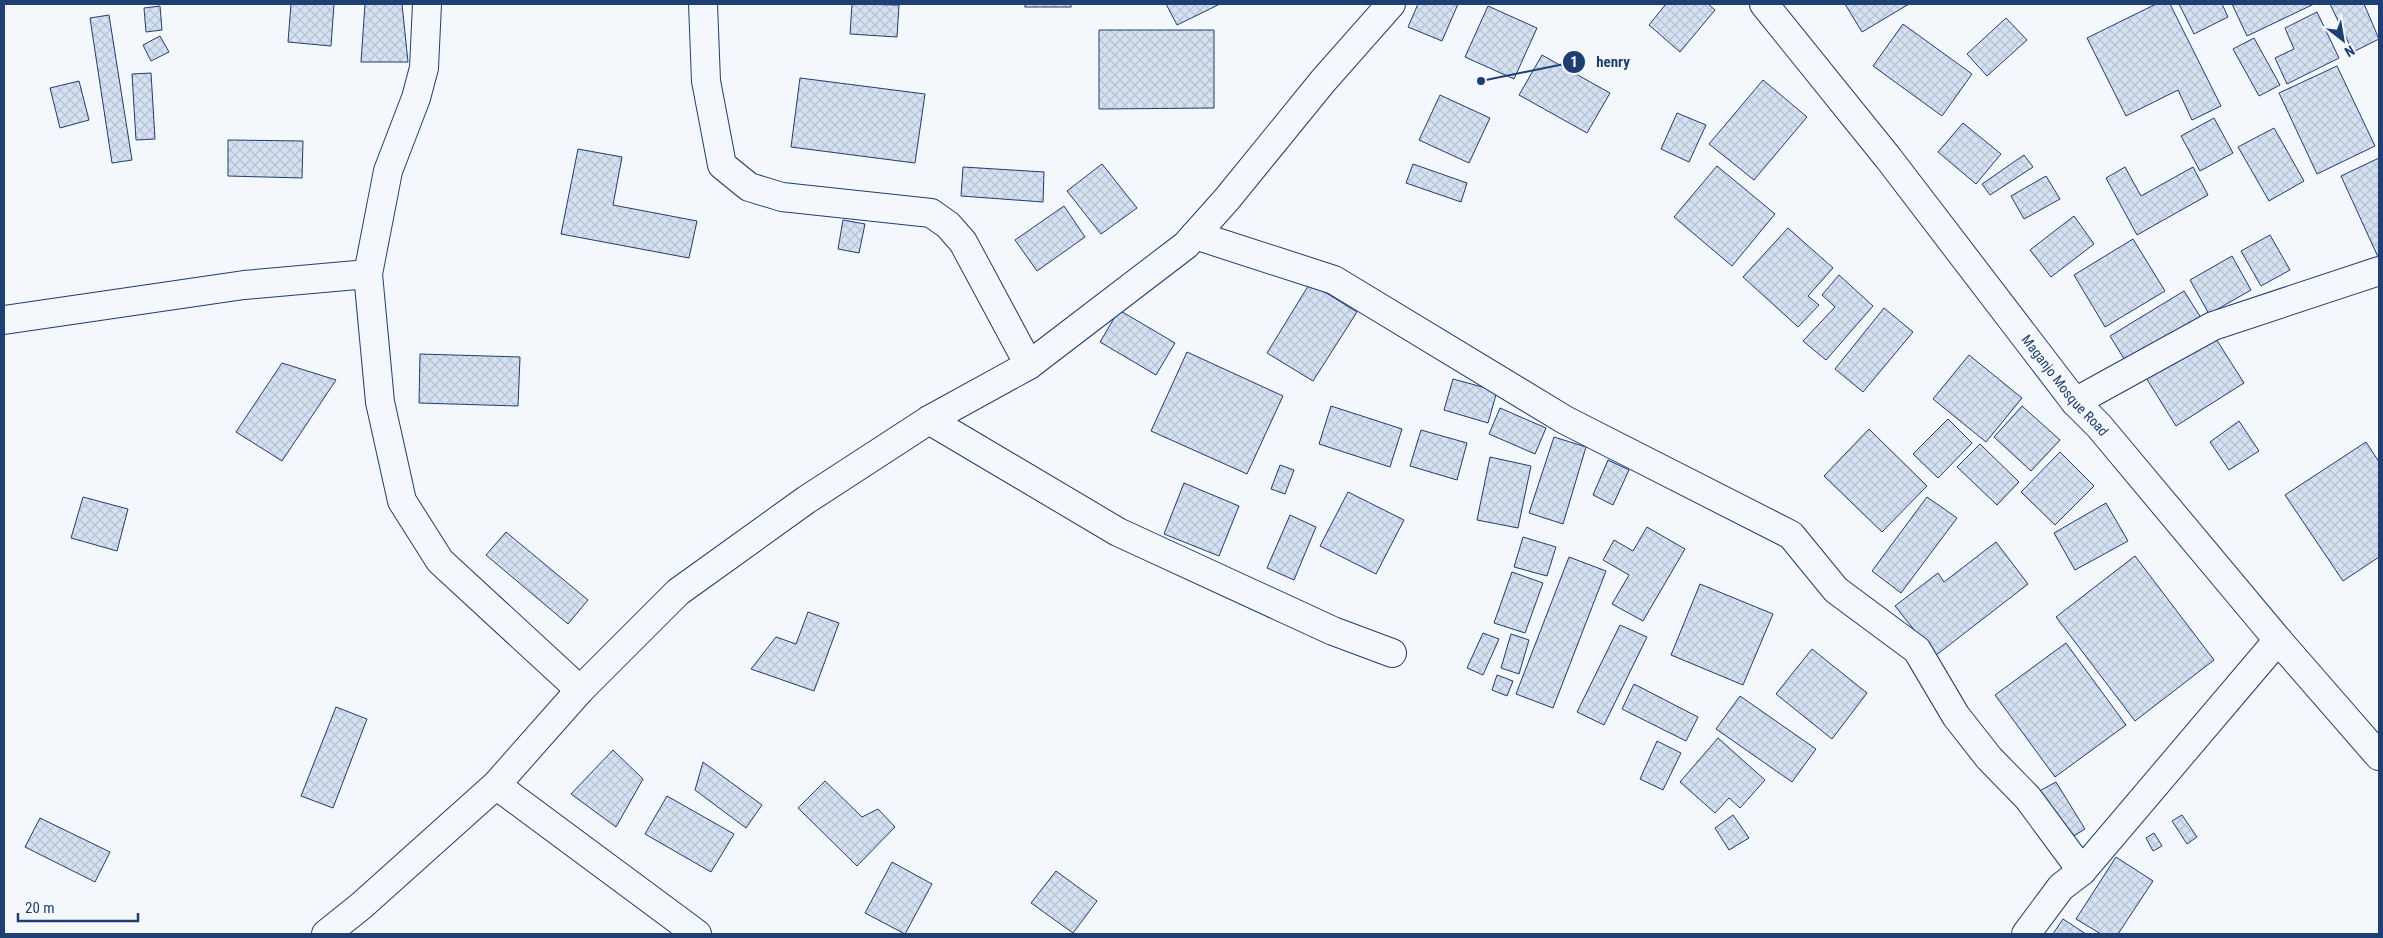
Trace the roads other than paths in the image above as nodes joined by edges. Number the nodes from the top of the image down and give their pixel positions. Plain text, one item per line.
1 (427, 4) edge
2 (703, 4) edge
3 (1391, 4) edge
4 (1764, 4) edge
5 (1195, 235) junction
6 (2379, 272) edge
7 (368, 274) junction
8 (4, 320) edge
9 (1029, 365) junction
10 (2075, 402) junction
11 (929, 420) junction
12 (2278, 640) junction
13 (1392, 653) dead end
14 (580, 690) junction
15 (2379, 756) edge
16 (496, 785) junction
17 (2082, 871) junction
18 (326, 934) edge
19 (697, 934) edge
20 (2026, 934) edge

1 - 7 street
2 - 9 street
3 - 5 street
4 - 10 street, Maganjo Mosque Road
5 - 9 street
5 - 17 street
6 - 10 street
7 - 8 street
7 - 14 street
9 - 11 street
10 - 12 street, Maganjo Mosque Road
11 - 13 street
11 - 14 street
12 - 15 street, Maganjo Mosque Road
12 - 17 street
14 - 16 street
16 - 18 street
16 - 19 street
17 - 20 street

